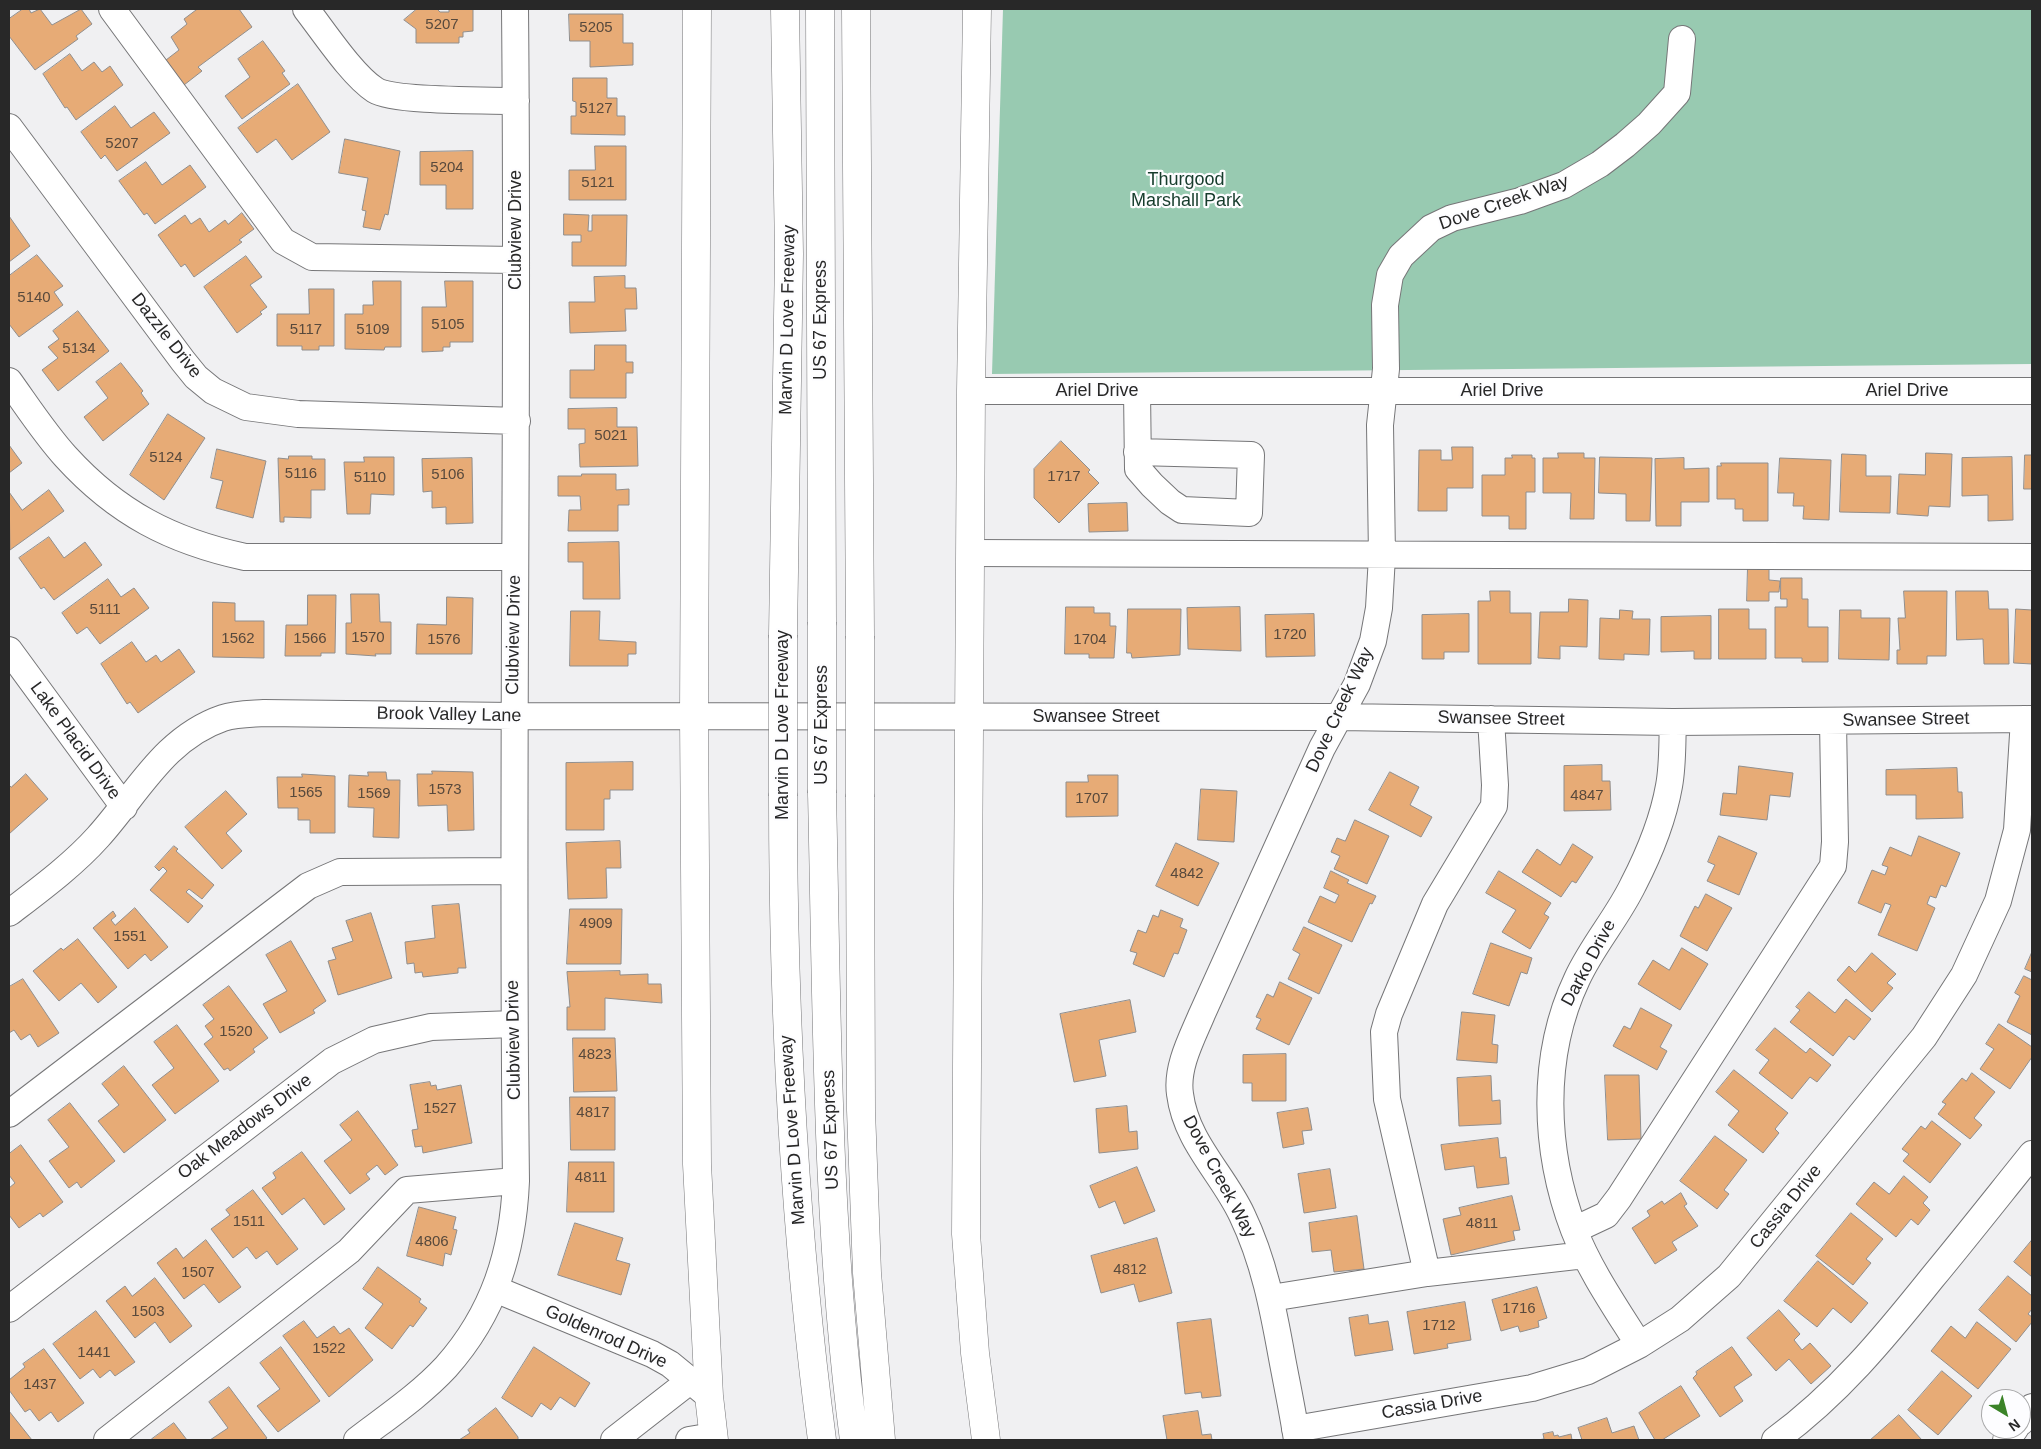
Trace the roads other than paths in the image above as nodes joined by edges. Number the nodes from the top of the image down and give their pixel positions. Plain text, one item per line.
1 (112, 9) edge
2 (306, 9) edge
3 (515, 9) edge
4 (697, 9) edge
5 (786, 9) edge
6 (820, 9) edge
7 (856, 9) edge
8 (977, 9) edge
9 (1682, 40) dead end
10 (516, 101) junction
11 (9, 127) edge
12 (516, 260) junction
13 (9, 381) edge
14 (1137, 390) junction
15 (971, 391) junction
16 (1383, 391) junction
17 (2032, 391) edge
18 (517, 421) junction
19 (1137, 452) junction
20 (970, 553) junction
21 (1382, 556) junction
22 (515, 557) junction
23 (2032, 557) edge
24 (9, 650) edge
25 (513, 716) junction
26 (694, 716) junction
27 (969, 716) junction
28 (1339, 717) junction
29 (1491, 719) junction
30 (2028, 719) edge
31 (1833, 721) junction
32 (1673, 722) junction
33 (124, 807) junction
34 (513, 871) junction
35 (9, 913) edge
36 (514, 1024) junction
37 (9, 1114) edge
38 (2032, 1154) edge
39 (516, 1181) junction
40 (1574, 1230) junction
41 (1585, 1255) junction
42 (1427, 1273) junction
43 (495, 1289) junction
44 (1271, 1298) junction
45 (9, 1309) edge
46 (1639, 1345) junction
47 (700, 1388) junction
48 (1296, 1434) edge
49 (705, 1439) edge
50 (107, 1440) edge
51 (357, 1440) edge
52 (614, 1440) edge
53 (822, 1440) edge
54 (854, 1440) edge
55 (881, 1440) edge
56 (986, 1440) edge
57 (1775, 1440) edge

1 - 12 street
2 - 10 street
3 - 10 street, Clubview Drive
4 - 26 main road
5 - 53 main road, Marvin D Love Freeway, bridge
6 - 54 main road, US 67 Express, bridge
7 - 55 main road, bridge
8 - 15 main road
9 - 16 street, Dove Creek Way
10 - 12 street, Clubview Drive
11 - 18 street, Dazzle Drive
12 - 18 street, Clubview Drive
13 - 22 street
14 - 15 street, Ariel Drive
14 - 16 street, Ariel Drive
14 - 19 street
15 - 20 main road
16 - 17 street, Ariel Drive
16 - 21 street, Dove Creek Way
18 - 22 street, Clubview Drive
19 - 19 street
20 - 21 street
20 - 27 main road
21 - 23 street
21 - 28 street, Dove Creek Way
22 - 25 street, Clubview Drive
24 - 33 street, Lake Placid Drive
25 - 26 street, Brook Valley Lane
25 - 33 street, Brook Valley Lane
25 - 34 street, Clubview Drive
26 - 27 street, Brook Valley Lane
26 - 47 main road
27 - 28 street, Swansee Street
27 - 56 main road
28 - 29 street, Swansee Street
28 - 44 street, Dove Creek Way
29 - 32 street, Swansee Street
29 - 42 street
30 - 31 street, Swansee Street
30 - 46 street, Cassia Drive
31 - 32 street, Swansee Street
31 - 40 street
32 - 40 street, Darko Drive
33 - 35 street, Brook Valley Lane
34 - 36 street, Clubview Drive
34 - 37 street
36 - 39 street, Clubview Drive
36 - 45 street, Oak Meadows Drive
38 - 57 street
39 - 43 street, Clubview Drive
39 - 50 street
40 - 41 street, Darko Drive
41 - 42 street
41 - 46 street, Darko Drive
42 - 44 street
43 - 47 street, Goldenrod Drive
43 - 51 street, Clubview Drive
44 - 48 street, Dove Creek Way
46 - 48 street, Cassia Drive
47 - 49 main road
47 - 52 street

